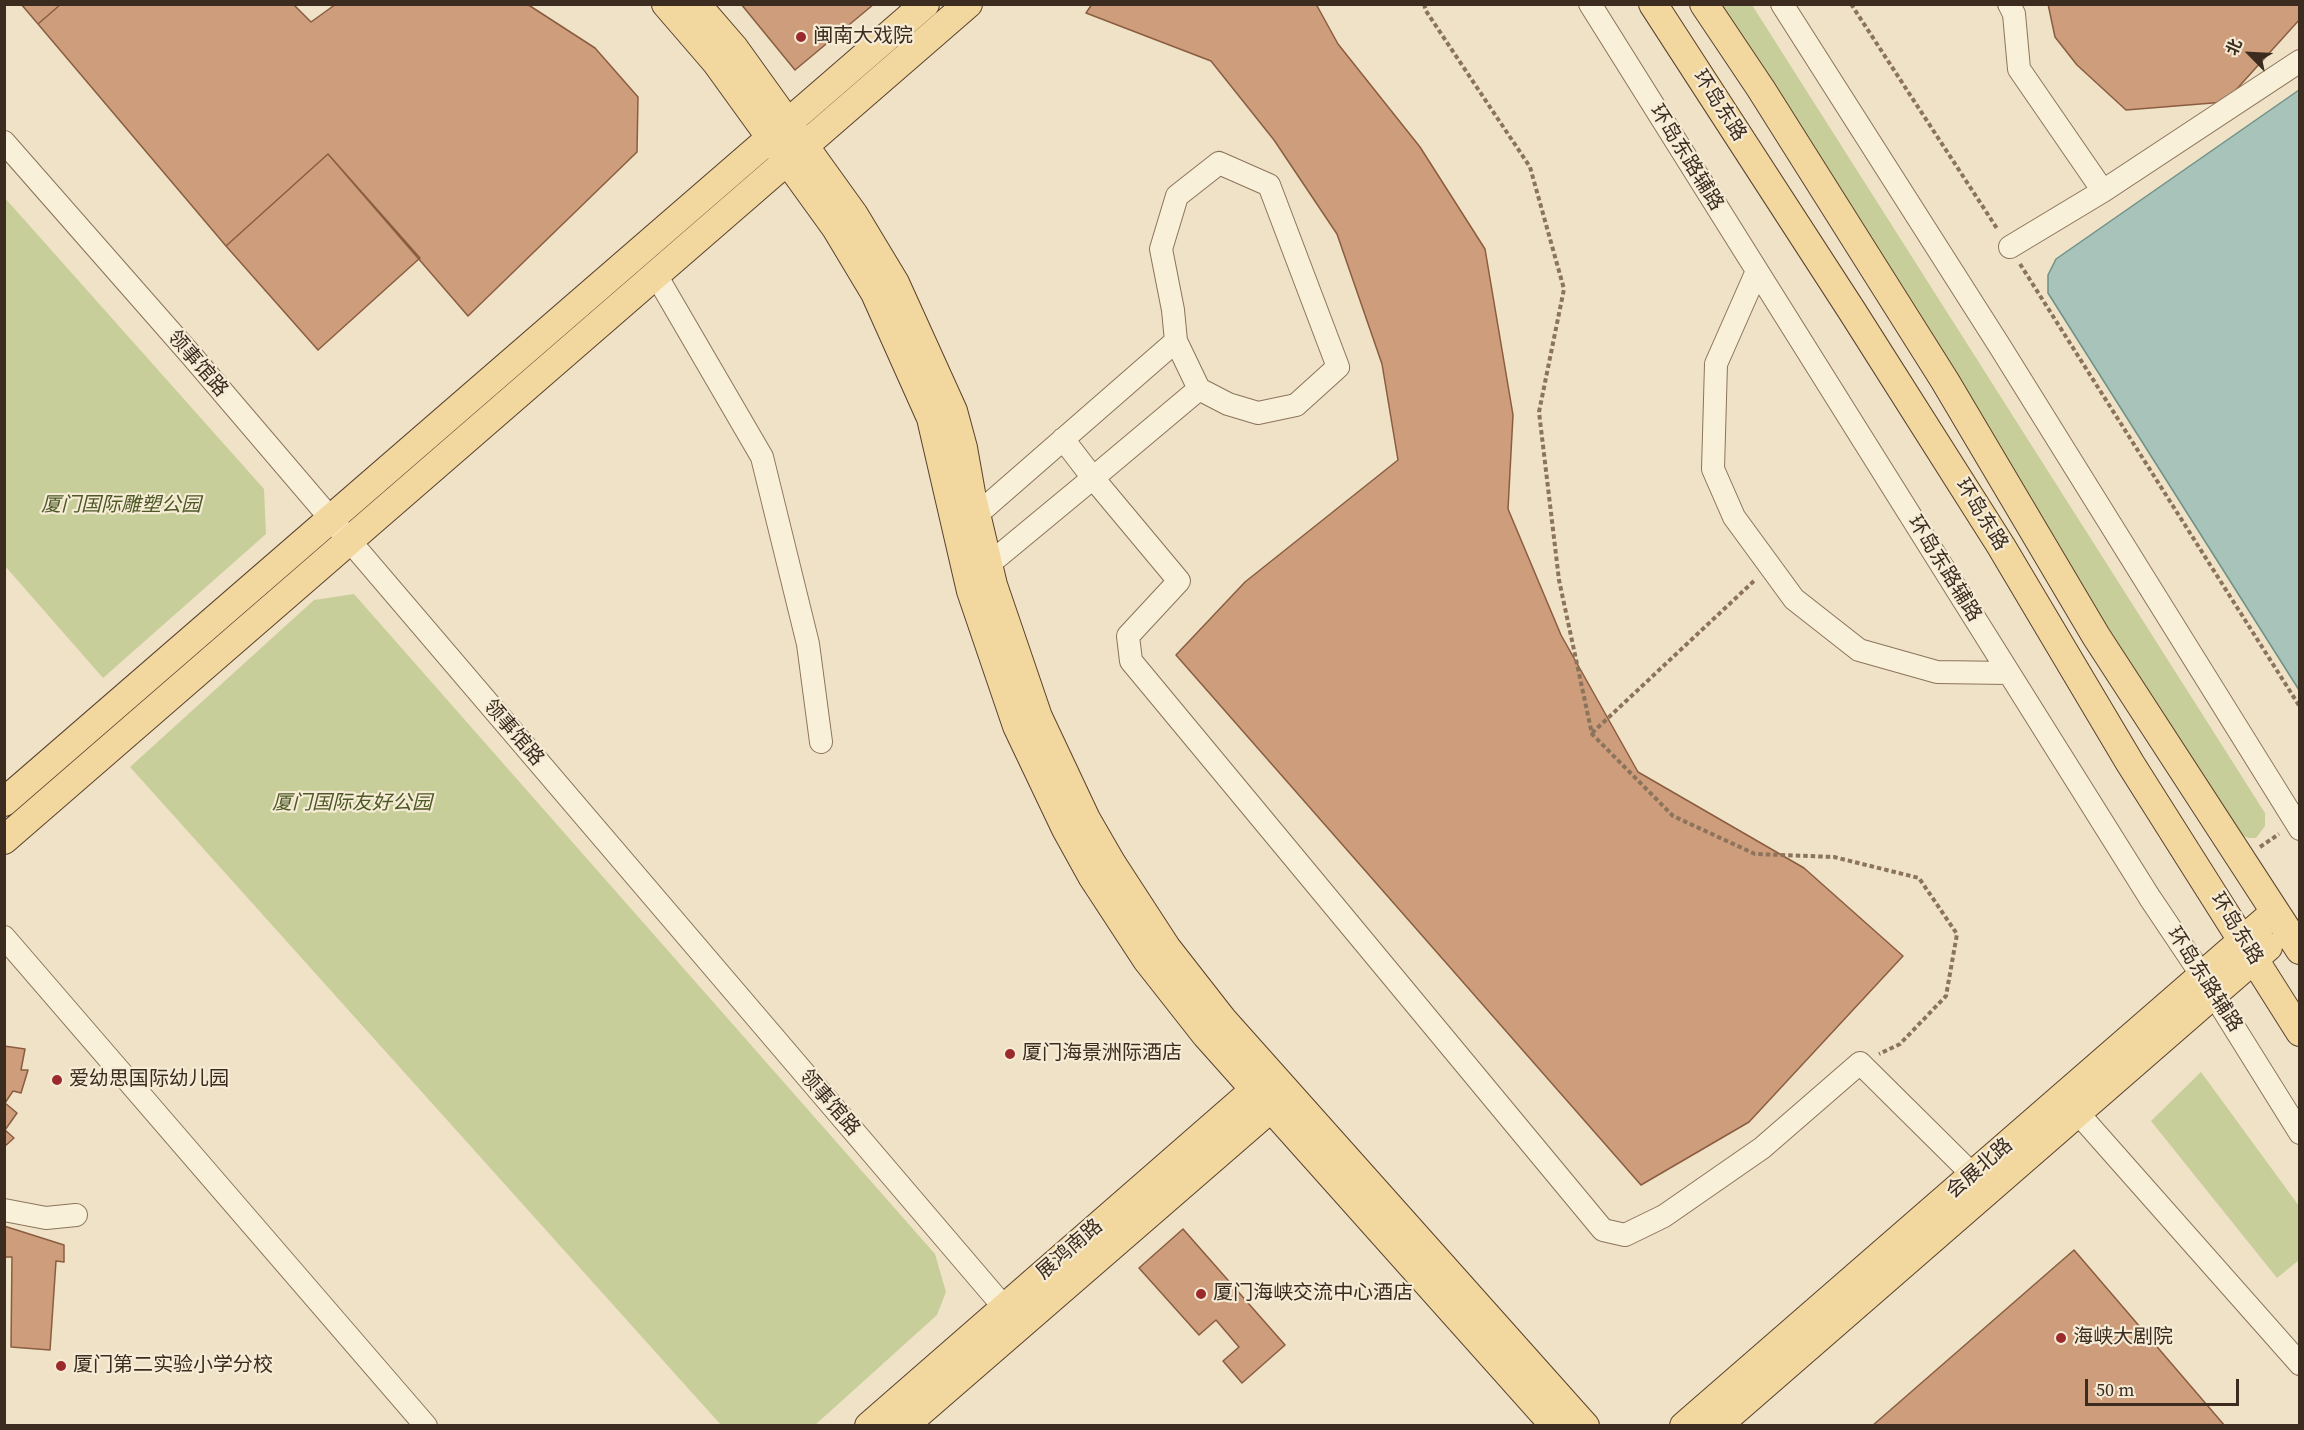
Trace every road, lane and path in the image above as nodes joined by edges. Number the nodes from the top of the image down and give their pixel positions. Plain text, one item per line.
1 (666, 4) edge
2 (696, 4) edge
3 (925, 4) edge
4 (968, 4) edge
5 (1424, 4) edge
6 (1590, 4) edge
7 (1653, 4) edge
8 (1704, 4) edge
9 (1782, 4) edge
10 (1851, 4) edge
11 (2009, 4) edge
12 (2300, 61) edge
13 (779, 130) junction
14 (4, 142) edge
15 (796, 154) junction
16 (2103, 191) junction
17 (2010, 247) junction
18 (1757, 271) junction
19 (656, 275) junction
20 (1176, 341) junction
21 (1199, 389) junction
22 (1063, 439) junction
23 (1094, 478) junction
24 (330, 520) junction
25 (967, 523) junction
26 (348, 542) junction
27 (1770, 566) junction
28 (979, 573) junction
29 (2009, 673) junction
30 (2300, 706) edge
31 (1592, 734) junction
32 (821, 742) dead end
33 (4, 802) edge
34 (2298, 826) edge
35 (4, 840) edge
36 (2242, 859) junction
37 (2290, 931) edge
38 (4, 937) edge
39 (2249, 949) junction
40 (2208, 985) junction
41 (2289, 992) edge
42 (2300, 1032) edge
43 (1860, 1063) junction
44 (1272, 1091) junction
45 (2077, 1112) junction
46 (2300, 1133) edge
47 (1973, 1175) junction
48 (4, 1210) edge
49 (76, 1215) dead end
50 (1012, 1317) junction
51 (2300, 1364) edge
52 (426, 1425) edge
53 (868, 1425) edge
54 (904, 1425) edge
55 (1555, 1425) edge
56 (1585, 1425) edge
57 (1684, 1425) edge
58 (1717, 1425) edge

1 - 13 main road
2 - 13 main road
3 - 13 main road
4 - 15 main road
5 - 31 path
6 - 18 street, 环岛东路辅路
7 - 39 main road, 环岛东路
8 - 36 main road, 环岛东路
9 - 34 street
10 - 17 path
11 - 16 street
12 - 16 street
13 - 15 main road
13 - 24 main road
14 - 24 street, 领事馆路
15 - 19 main road
15 - 25 main road
16 - 17 street
17 - 30 path
18 - 27 street
18 - 29 street, 环岛东路辅路
19 - 26 main road
19 - 32 street
20 - 21 street
20 - 21 street
20 - 22 street
21 - 23 street
22 - 23 street
22 - 25 street
23 - 28 street
23 - 43 street
24 - 26 street, 领事馆路
24 - 33 main road
25 - 28 main road
26 - 35 main road
26 - 50 street, 领事馆路
27 - 29 street
27 - 31 path
28 - 44 main road
29 - 40 street, 环岛东路辅路
31 - 43 path
34 - 36 path
36 - 37 main road, 环岛东路
37 - 39 main road, 会展北路
38 - 52 street
39 - 40 main road, 会展北路
39 - 41 main road, 环岛东路
40 - 45 main road, 会展北路
40 - 46 street, 环岛东路辅路
40 - 47 main road, 会展北路
41 - 42 main road, 环岛东路
43 - 47 street
44 - 50 main road, 展鸿南路
44 - 55 main road
44 - 56 main road
45 - 51 street
45 - 58 main road, 会展北路
47 - 57 main road, 会展北路
48 - 49 street
50 - 53 main road, 展鸿南路
50 - 54 main road, 展鸿南路

